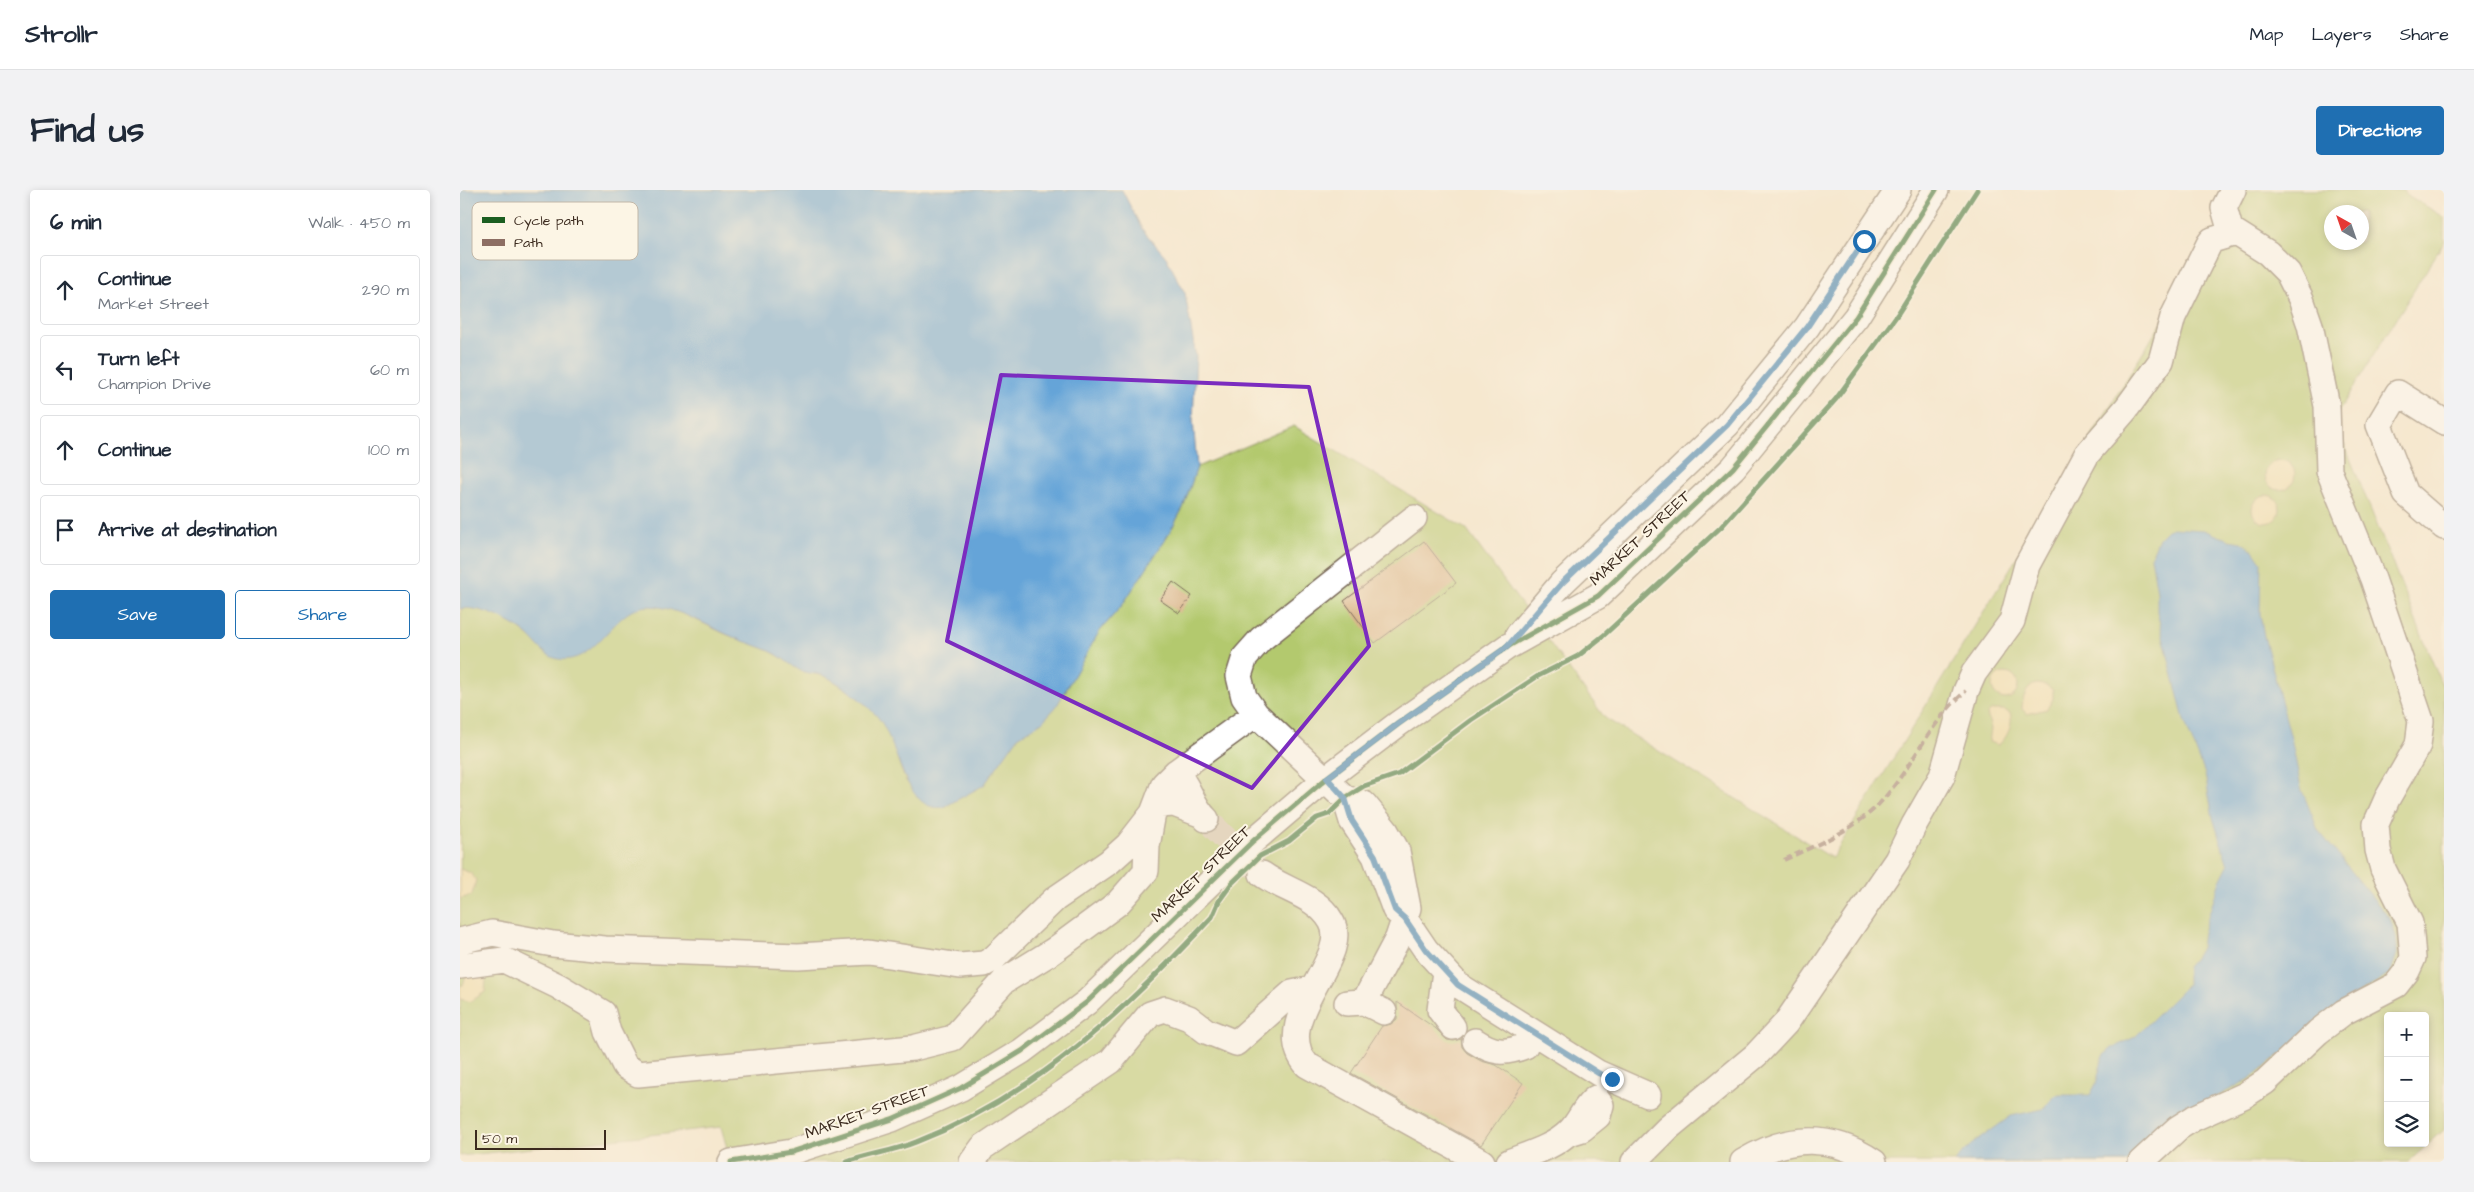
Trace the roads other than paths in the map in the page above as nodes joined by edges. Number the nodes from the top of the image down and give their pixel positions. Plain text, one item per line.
1 (1898, 190) edge
2 (1936, 190) edge
3 (2233, 190) edge
4 (2230, 229) junction
5 (2444, 422) edge
6 (1414, 518) dead end
7 (2444, 527) edge
8 (1507, 647) junction
9 (1256, 714) junction
10 (1176, 772) junction
11 (1327, 778) junction
12 (1152, 812) junction
13 (1262, 874) tunnel mouth
14 (1405, 919) junction
15 (460, 941) edge
16 (460, 966) edge
17 (1445, 971) junction
18 (1312, 989) junction
19 (1365, 1006) dead end
20 (1453, 1027) dead end
21 (1531, 1031) junction
22 (1475, 1040) dead end
23 (1648, 1095) dead end
24 (1569, 1133) dead end
25 (731, 1162) edge
26 (972, 1162) edge
27 (1482, 1162) edge
28 (1509, 1162) edge
29 (1634, 1162) edge
30 (1744, 1162) edge
31 (1874, 1162) edge
32 (2141, 1162) edge

1 - 8 street, MARKET STREET
2 - 8 street, MARKET STREET
3 - 4 street
4 - 29 street
4 - 32 street
5 - 7 street
6 - 9 street
8 - 11 street, MARKET STREET
9 - 10 street
9 - 11 street
10 - 12 street
10 - 12 street
11 - 14 street
11 - 25 street, MARKET STREET
12 - 15 street
12 - 16 street
13 - 18 street
14 - 17 street
14 - 19 street
17 - 20 street
17 - 21 street
18 - 26 street
18 - 27 street
21 - 22 street
21 - 23 street
24 - 28 street
30 - 31 street

